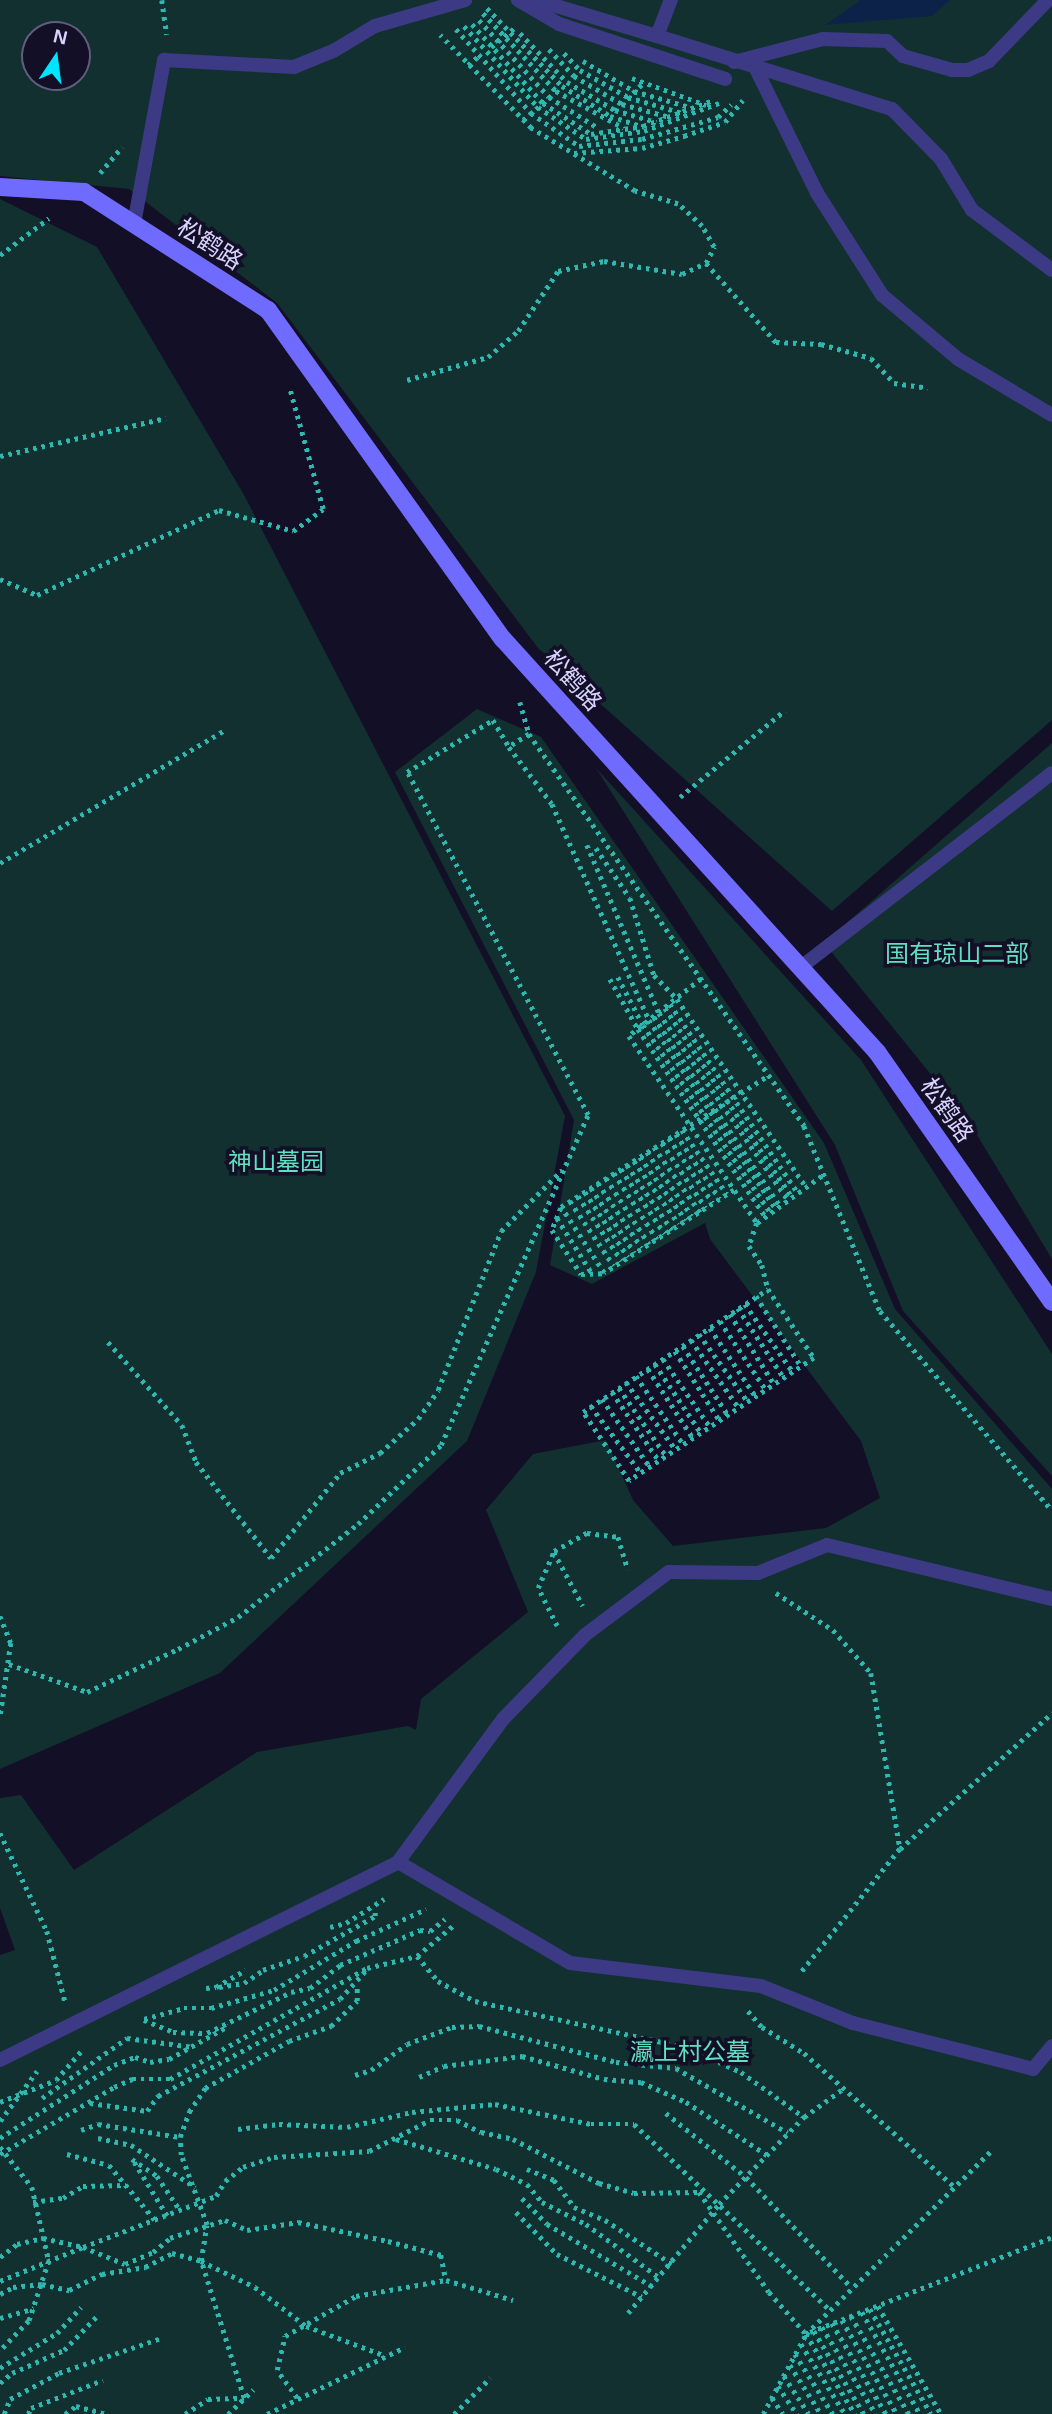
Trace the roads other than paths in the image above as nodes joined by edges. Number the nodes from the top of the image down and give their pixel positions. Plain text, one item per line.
1 (536, 0) edge
2 (671, 0) edge
3 (1048, 0) edge
4 (449, 4) edge
5 (517, 7) edge
6 (657, 36) junction
7 (744, 66) junction
8 (725, 79) road end
9 (0, 187) edge
10 (134, 224) junction
11 (1052, 270) edge
12 (1052, 415) edge
13 (1052, 773) edge
14 (801, 967) junction
15 (1052, 1302) edge
16 (1052, 1599) edge
17 (398, 1862) junction
18 (1052, 2046) edge
19 (0, 2060) edge

1 - 6 lane
2 - 6 lane
3 - 7 lane
4 - 10 lane
5 - 8 lane
6 - 7 lane
7 - 11 lane
7 - 12 lane
9 - 10 street, 松鹤路
10 - 14 street, 松鹤路
13 - 14 lane
14 - 15 street, 松鹤路
16 - 17 lane
17 - 18 lane
17 - 19 lane

